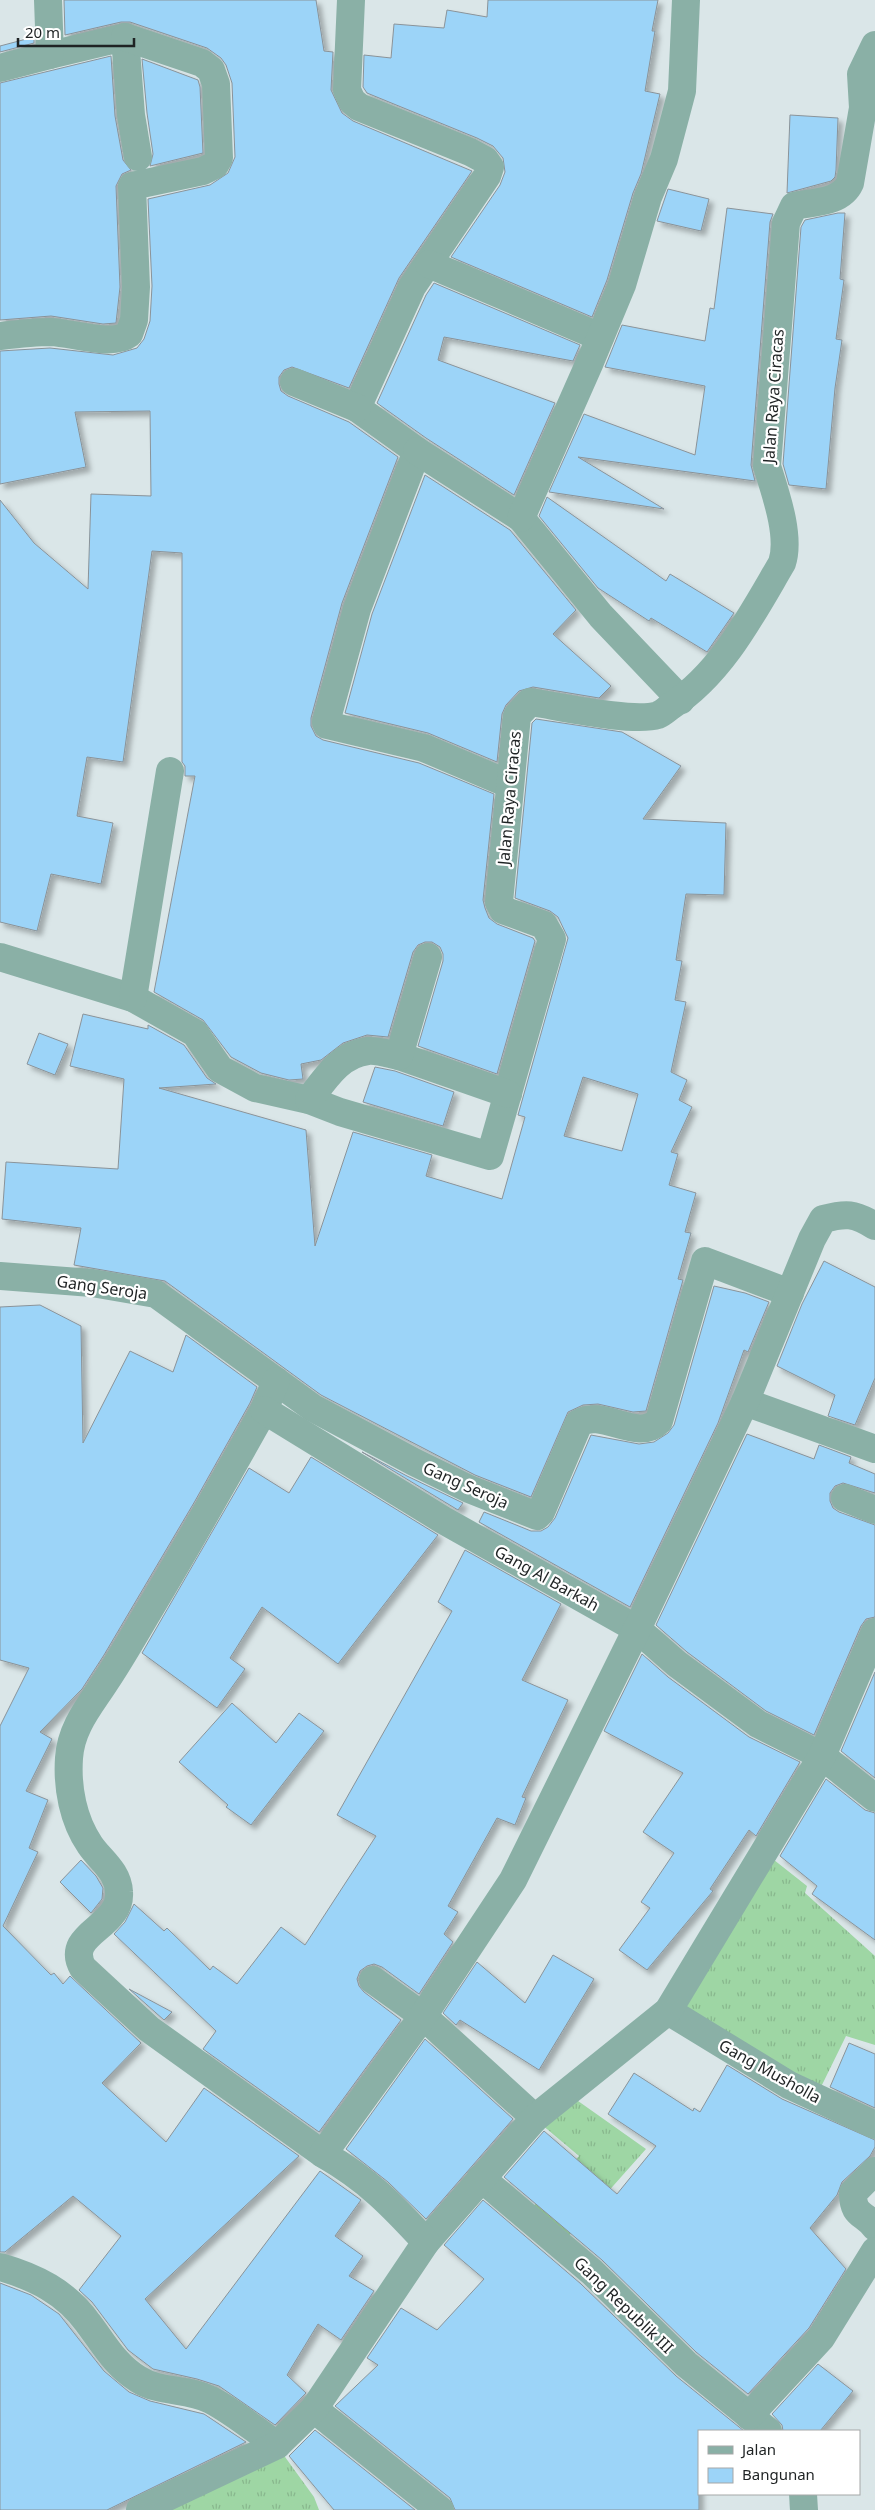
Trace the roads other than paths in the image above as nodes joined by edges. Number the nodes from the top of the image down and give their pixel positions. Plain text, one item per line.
1 (48, 0) edge
2 (351, 0) edge
3 (686, 0) edge
4 (126, 37) junction
5 (875, 45) edge
6 (50, 55) junction
7 (0, 68) edge
8 (138, 157) dead end
9 (429, 264) junction
10 (0, 336) edge
11 (600, 337) junction
12 (294, 382) dead end
13 (357, 408) junction
14 (417, 451) junction
15 (521, 518) junction
16 (682, 700) junction
17 (170, 771) dead end
18 (509, 784) junction
19 (0, 957) edge
20 (428, 958) dead end
21 (133, 998) junction
22 (399, 1056) junction
23 (508, 1094) junction
24 (309, 1100) junction
25 (875, 1226) edge
26 (0, 1276) edge
27 (790, 1293) junction
28 (276, 1381) junction
29 (745, 1402) junction
30 (264, 1410) junction
31 (875, 1449) edge
32 (845, 1498) dead end
33 (875, 1510) edge
34 (638, 1628) junction
35 (874, 1640) edge
36 (822, 1756) junction
37 (875, 1798) edge
38 (373, 1980) dead end
39 (668, 2011) junction
40 (423, 2016) junction
41 (535, 2118) junction
42 (875, 2125) edge
43 (323, 2154) junction
44 (875, 2171) edge
45 (481, 2178) junction
46 (875, 2227) edge
47 (426, 2242) junction
48 (875, 2251) edge
49 (0, 2268) edge
50 (314, 2409) junction
51 (759, 2424) edge
52 (277, 2444) junction
53 (803, 2495) edge
54 (140, 2510) edge
55 (440, 2510) edge
56 (804, 2510) edge

1 - 6 street
2 - 9 street
3 - 11 street
4 - 6 street
4 - 8 street
4 - 10 street
5 - 16 street, Jalan Raya Ciracas
6 - 7 street
9 - 11 street
9 - 13 street
11 - 15 street
12 - 13 street
13 - 14 street
14 - 15 street
14 - 18 street
15 - 16 street
16 - 18 street, Jalan Raya Ciracas
17 - 21 street
18 - 23 street, Jalan Raya Ciracas
19 - 21 street, Jalan Raya Ciracas
20 - 22 street
21 - 24 street, Jalan Raya Ciracas
22 - 23 street
22 - 24 street
23 - 24 street, Jalan Raya Ciracas
25 - 27 street
26 - 28 street, Gang Seroja
27 - 28 street, Gang Seroja
27 - 29 street
28 - 30 street
29 - 31 street
29 - 34 street
30 - 34 street, Gang Al Barkah
30 - 43 street
32 - 33 street
34 - 36 street, Gang Al Barkah
34 - 40 street
35 - 36 street
36 - 37 street, Gang Al Barkah
36 - 39 street
38 - 40 street
39 - 41 street
39 - 42 street, Gang Musholla
40 - 41 street
40 - 43 street
41 - 45 street
43 - 47 street
44 - 46 street
45 - 47 street
45 - 51 street, Gang Republik III
47 - 50 street
48 - 51 street
49 - 52 street
50 - 52 street
50 - 55 street
52 - 54 street
53 - 56 street

